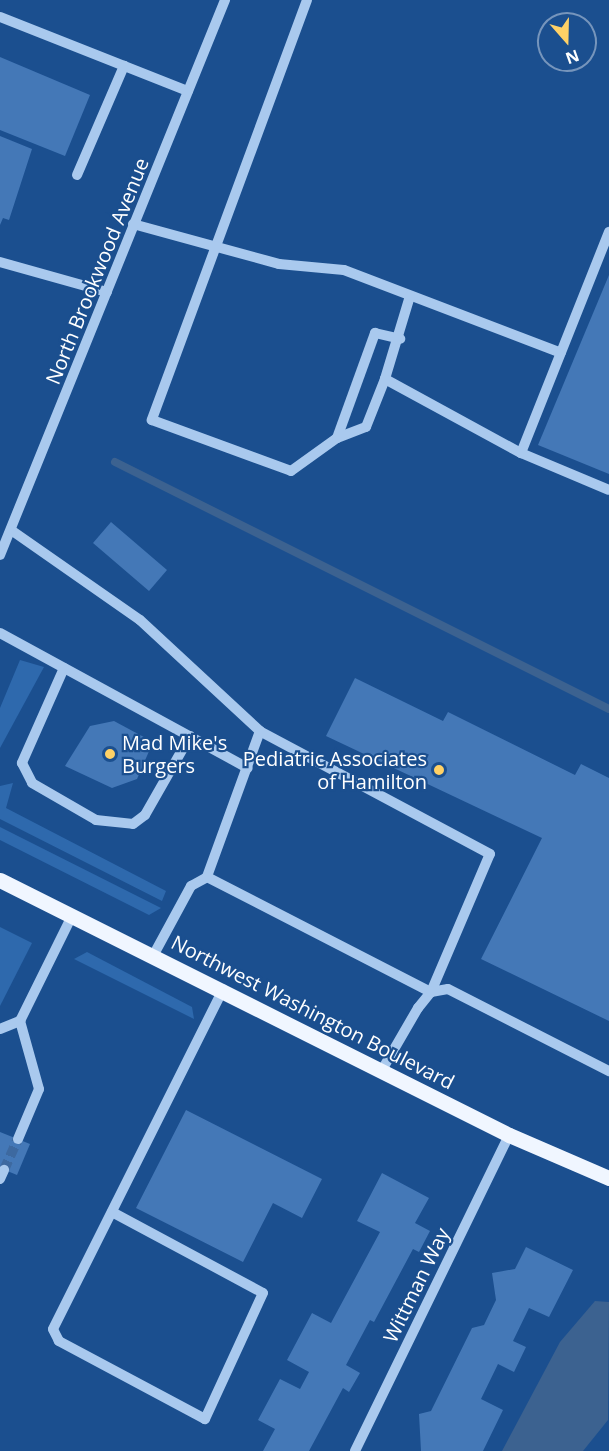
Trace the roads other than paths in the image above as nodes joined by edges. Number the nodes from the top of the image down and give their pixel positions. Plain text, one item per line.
1 (225, 0) edge
2 (307, 0) edge
3 (0, 17) edge
4 (124, 66) junction
5 (188, 91) junction
6 (77, 175) dead end
7 (134, 224) junction
8 (609, 232) edge
9 (212, 246) junction
10 (0, 262) edge
11 (107, 292) junction
12 (410, 296) junction
13 (400, 339) junction
14 (561, 353) junction
15 (385, 379) junction
16 (337, 438) junction
17 (521, 453) junction
18 (609, 490) edge
19 (10, 530) junction
20 (0, 555) edge
21 (0, 633) edge
22 (64, 668) junction
23 (260, 731) junction
24 (190, 736) junction
25 (248, 768) junction
26 (207, 877) junction
27 (0, 880) edge
28 (72, 916) junction
29 (153, 956) junction
30 (223, 989) junction
31 (431, 992) junction
32 (20, 1021) junction
33 (0, 1029) edge
34 (382, 1070) junction
35 (609, 1071) edge
36 (509, 1135) junction
37 (18, 1139) tunnel mouth
38 (609, 1179) edge
39 (112, 1212) junction
40 (355, 1451) edge

1 - 5 street, North Brookwood Avenue
2 - 9 street
3 - 4 street
4 - 5 street
4 - 6 street
5 - 7 street, North Brookwood Avenue
7 - 9 street
7 - 11 street, North Brookwood Avenue
8 - 14 street
9 - 12 street
9 - 16 street
10 - 11 street
11 - 19 street, North Brookwood Avenue
12 - 13 street
12 - 14 street
13 - 15 street
13 - 16 street
14 - 17 street
15 - 16 street
15 - 17 street
17 - 18 street
19 - 20 street, North Brookwood Avenue
19 - 23 street
21 - 22 street
22 - 24 street
22 - 24 street
23 - 25 street
23 - 31 street
24 - 25 street
25 - 26 street
26 - 29 street
26 - 31 street
27 - 28 main road, Northwest Washington Boulevard
28 - 29 main road, Northwest Washington Boulevard
28 - 32 street
29 - 30 main road, Northwest Washington Boulevard
30 - 34 main road, Northwest Washington Boulevard
30 - 39 street
31 - 34 street
31 - 35 street
32 - 33 street
32 - 37 street
34 - 36 main road, Northwest Washington Boulevard
36 - 38 main road, Northwest Washington Boulevard
36 - 40 street, Wittman Way
39 - 39 street

